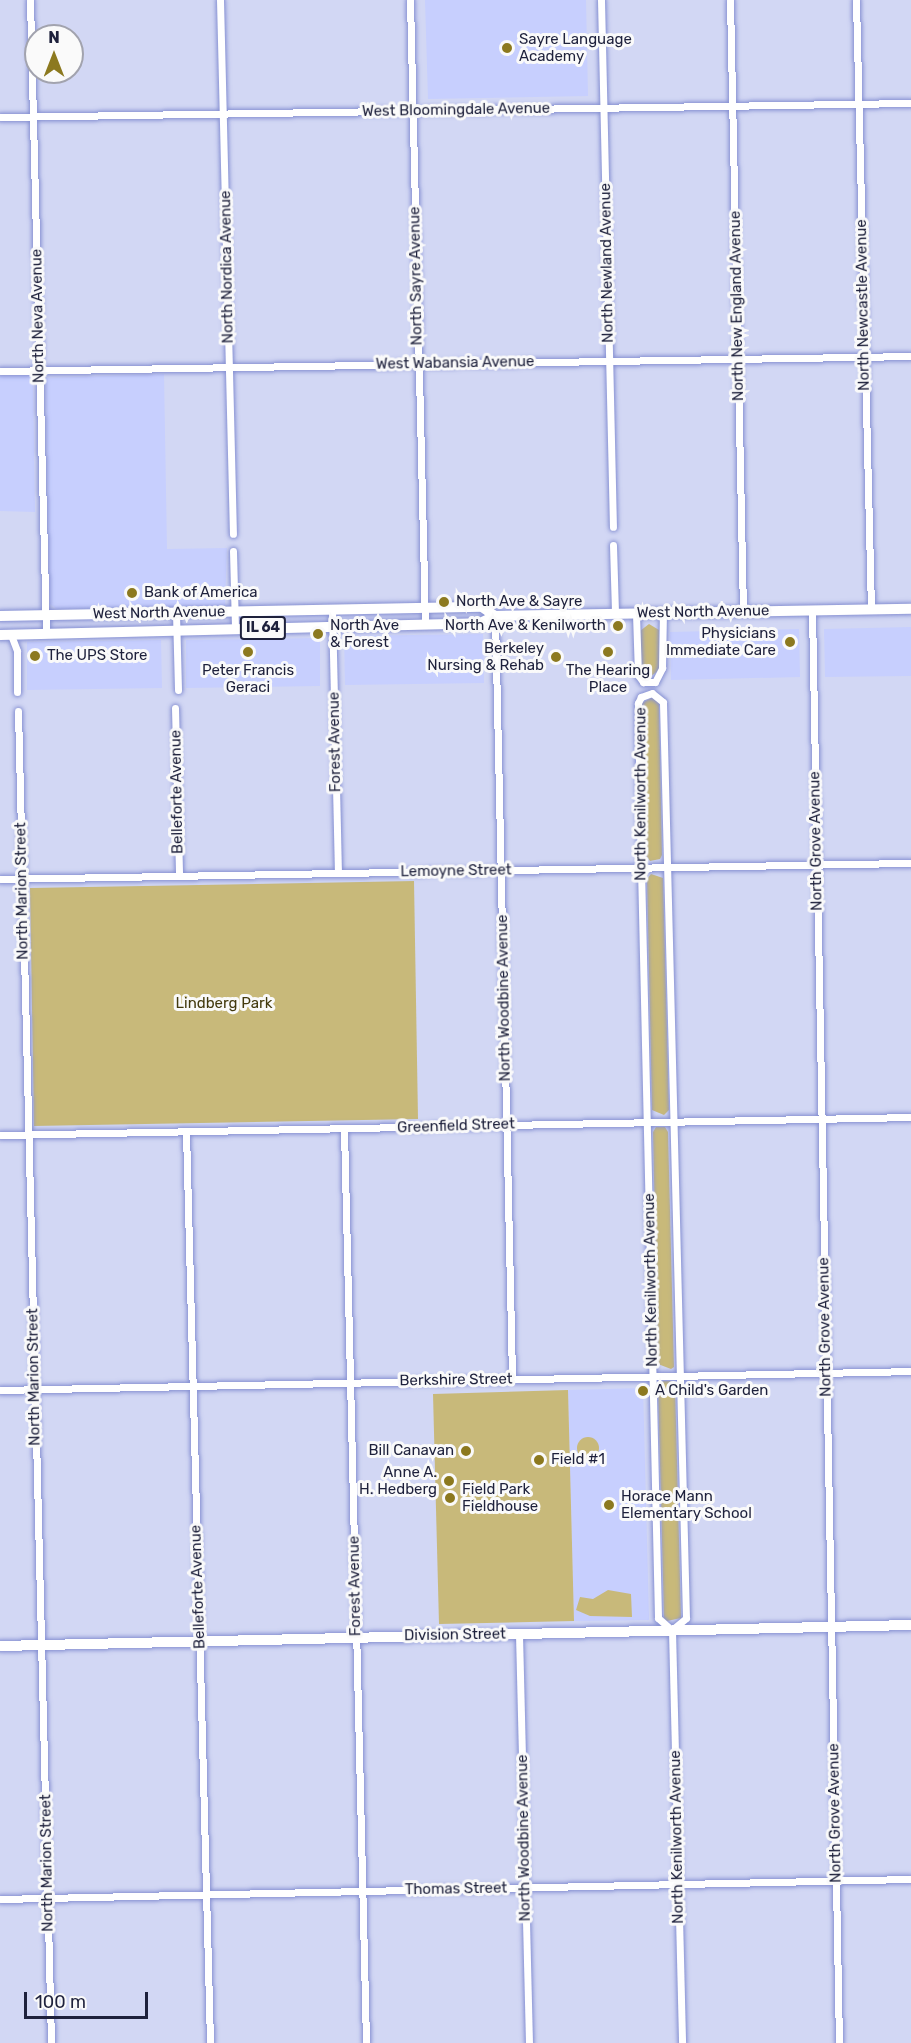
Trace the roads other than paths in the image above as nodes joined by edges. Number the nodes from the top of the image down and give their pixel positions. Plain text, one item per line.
1 (30, 0) edge
2 (220, 0) edge
3 (410, 0) edge
4 (601, 0) edge
5 (730, 0) edge
6 (856, 0) edge
7 (911, 103) edge
8 (858, 104) junction
9 (732, 106) junction
10 (603, 108) junction
11 (412, 111) junction
12 (223, 114) junction
13 (0, 117) edge
14 (33, 117) junction
15 (865, 356) junction
16 (911, 356) edge
17 (738, 358) junction
18 (609, 361) junction
19 (418, 364) junction
20 (229, 367) junction
21 (39, 370) junction
22 (0, 371) edge
23 (613, 527) dead end
24 (232, 534) dead end
25 (614, 545) dead end
26 (233, 551) dead end
27 (425, 608) junction
28 (871, 609) junction
29 (911, 609) edge
30 (332, 610) junction
31 (812, 610) junction
32 (234, 612) junction
33 (743, 612) junction
34 (176, 613) junction
35 (663, 613) junction
36 (615, 614) junction
37 (636, 614) junction
38 (0, 616) edge
39 (45, 616) junction
40 (495, 616) junction
41 (425, 624) junction
42 (332, 626) junction
43 (235, 628) junction
44 (177, 630) junction
45 (46, 632) junction
46 (23, 634) junction
47 (5, 635) edge
48 (17, 651) junction
49 (178, 690) dead end
50 (17, 692) dead end
51 (175, 708) dead end
52 (18, 711) dead end
53 (911, 863) edge
54 (817, 865) junction
55 (667, 867) junction
56 (641, 868) junction
57 (501, 870) junction
58 (338, 873) junction
59 (179, 876) junction
60 (22, 878) junction
61 (0, 879) edge
62 (911, 1117) edge
63 (822, 1119) junction
64 (674, 1122) junction
65 (648, 1123) junction
66 (506, 1125) junction
67 (344, 1129) junction
68 (186, 1132) junction
69 (28, 1134) junction
70 (0, 1135) edge
71 (911, 1371) edge
72 (826, 1373) junction
73 (681, 1376) junction
74 (654, 1377) junction
75 (512, 1379) junction
76 (350, 1383) junction
77 (193, 1386) junction
78 (0, 1389) edge
79 (35, 1389) junction
80 (911, 1625) edge
81 (832, 1627) junction
82 (672, 1630) junction
83 (519, 1634) junction
84 (356, 1638) junction
85 (199, 1641) junction
86 (41, 1645) junction
87 (0, 1646) edge
88 (911, 1879) edge
89 (836, 1880) junction
90 (678, 1884) junction
91 (525, 1887) junction
92 (362, 1891) junction
93 (206, 1894) junction
94 (47, 1898) junction
95 (0, 1899) edge
96 (51, 2043) edge
97 (210, 2043) edge
98 (366, 2043) edge
99 (528, 2043) edge
100 (682, 2043) edge
101 (839, 2043) edge

1 - 14 street, North Neva Avenue
2 - 12 street, North Nordica Avenue
3 - 11 street, North Sayre Avenue
4 - 10 street, North Newland Avenue
5 - 9 street, North New England Avenue
6 - 8 street, North Newcastle Avenue
7 - 8 street, West Bloomingdale Avenue
8 - 9 street, West Bloomingdale Avenue
8 - 15 street, North Newcastle Avenue
9 - 10 street, West Bloomingdale Avenue
9 - 17 street, North New England Avenue
10 - 11 street, West Bloomingdale Avenue
10 - 18 street, North Newland Avenue
11 - 12 street, West Bloomingdale Avenue
11 - 19 street, North Sayre Avenue
12 - 14 street, West Bloomingdale Avenue
12 - 20 street, North Nordica Avenue
13 - 14 street, West Bloomingdale Avenue
14 - 21 street, North Neva Avenue
15 - 16 street, West Wabansia Avenue
15 - 17 street, West Wabansia Avenue
15 - 28 street, North Newcastle Avenue
17 - 18 street, West Wabansia Avenue
17 - 33 street, North New England Avenue
18 - 19 street, West Wabansia Avenue
18 - 23 street, North Newland Avenue
19 - 20 street, West Wabansia Avenue
19 - 27 street, North Sayre Avenue
20 - 21 street, West Wabansia Avenue
20 - 24 street, North Nordica Avenue
21 - 22 street, West Wabansia Avenue
21 - 39 street, North Neva Avenue
25 - 36 street
26 - 32 street
27 - 30 main road, West North Avenue / IL 64
27 - 40 main road, West North Avenue / IL 64
27 - 41 street, North Sayre Avenue
28 - 29 main road, West North Avenue / IL 64
28 - 31 main road, West North Avenue / IL 64
30 - 32 main road, West North Avenue / IL 64
30 - 42 street, Forest Avenue
31 - 33 main road, West North Avenue / IL 64
31 - 54 street, North Grove Avenue
32 - 34 main road, West North Avenue / IL 64
32 - 43 street
33 - 35 main road, West North Avenue / IL 64
34 - 39 main road, West North Avenue / IL 64
34 - 44 street
35 - 37 main road, West North Avenue / IL 64
35 - 37 street
36 - 37 main road, West North Avenue / IL 64
36 - 40 main road, West North Avenue / IL 64
38 - 39 main road, West North Avenue / IL 64
39 - 45 street, North Neva Avenue
40 - 41 main road, West North Avenue / IL 64
40 - 57 street, North Woodbine Avenue
41 - 42 main road, West North Avenue / IL 64
42 - 43 main road, West North Avenue / IL 64
42 - 58 street, Forest Avenue
43 - 44 main road, West North Avenue / IL 64
44 - 45 main road, West North Avenue / IL 64
44 - 49 street
45 - 46 main road, West North Avenue / IL 64
46 - 47 main road, West North Avenue / IL 64
46 - 48 street
47 - 48 street
48 - 50 street
51 - 59 street, Belleforte Avenue
52 - 60 street, North Marion Street
53 - 54 street, Lemoyne Street
54 - 55 street, Lemoyne Street
54 - 63 street, North Grove Avenue
55 - 56 street, Lemoyne Street
55 - 56 street, North Kenilworth Avenue
55 - 64 street, North Kenilworth Avenue
56 - 57 street, Lemoyne Street
56 - 65 street, North Kenilworth Avenue
57 - 58 street, Lemoyne Street
57 - 66 street, North Woodbine Avenue
58 - 59 street, Lemoyne Street
59 - 60 street, Lemoyne Street
60 - 61 street, Lemoyne Street
60 - 69 street, North Marion Street
62 - 63 street, Greenfield Street
63 - 64 street, Greenfield Street
63 - 72 street, North Grove Avenue
64 - 65 street, Greenfield Street
64 - 73 street, North Kenilworth Avenue
65 - 66 street, Greenfield Street
65 - 74 street, North Kenilworth Avenue
66 - 67 street, Greenfield Street
66 - 75 street, North Woodbine Avenue
67 - 68 street, Greenfield Street
67 - 76 street, Forest Avenue
68 - 69 street, Greenfield Street
68 - 77 street, Belleforte Avenue
69 - 70 street, Greenfield Street
69 - 79 street, North Marion Street
71 - 72 street, Berkshire Street
72 - 73 street, Berkshire Street
72 - 81 street, North Grove Avenue
73 - 74 street, Berkshire Street
73 - 82 street, North Kenilworth Avenue
74 - 75 street, Berkshire Street
74 - 82 street, North Kenilworth Avenue
75 - 76 street, Berkshire Street
76 - 77 street, Berkshire Street
76 - 84 street, Forest Avenue
77 - 79 street, Berkshire Street
77 - 85 street, Belleforte Avenue
78 - 79 street, Berkshire Street
79 - 86 street, North Marion Street
80 - 81 main road, Division Street
81 - 82 main road, Division Street
81 - 89 street, North Grove Avenue
82 - 83 main road, Division Street
82 - 90 street, North Kenilworth Avenue
83 - 84 main road, Division Street
83 - 91 street, North Woodbine Avenue
84 - 85 main road, Division Street
84 - 92 street, Forest Avenue
85 - 86 main road, Division Street
85 - 93 street, Belleforte Avenue
86 - 87 main road, Division Street
86 - 94 street, North Marion Street
88 - 89 street, Thomas Street
89 - 90 street, Thomas Street
89 - 101 street, North Grove Avenue
90 - 91 street, Thomas Street
90 - 100 street, North Kenilworth Avenue
91 - 92 street, Thomas Street
91 - 99 street, North Woodbine Avenue
92 - 93 street, Thomas Street
92 - 98 street, Forest Avenue
93 - 94 street, Thomas Street
93 - 97 street, Belleforte Avenue
94 - 95 street, Thomas Street
94 - 96 street, North Marion Street

